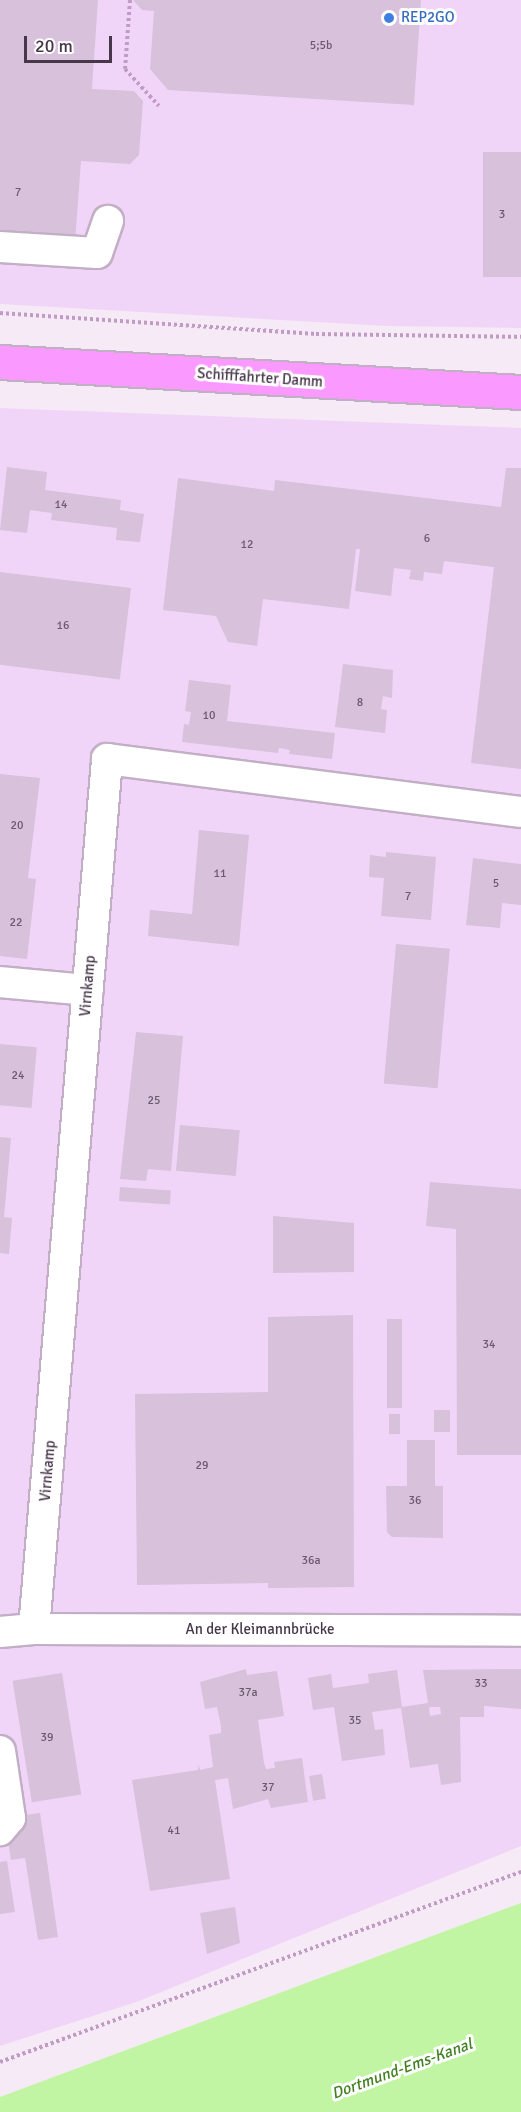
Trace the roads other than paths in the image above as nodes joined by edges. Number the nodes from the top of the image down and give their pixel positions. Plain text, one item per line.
1 (108, 221) dead end
2 (0, 246) edge
3 (0, 362) edge
4 (521, 392) edge
5 (521, 812) edge
6 (0, 982) edge
7 (88, 990) junction
8 (34, 1629) junction
9 (521, 1631) edge
10 (0, 1632) edge
11 (0, 1751) edge
12 (0, 1830) edge

1 - 2 street
3 - 4 main road, Schifffahrter Damm
5 - 7 street, Virnkamp
6 - 7 street
7 - 8 street, Virnkamp
8 - 9 street, An der Kleimannbrücke
8 - 10 street, An der Kleimannbrücke
11 - 12 street

